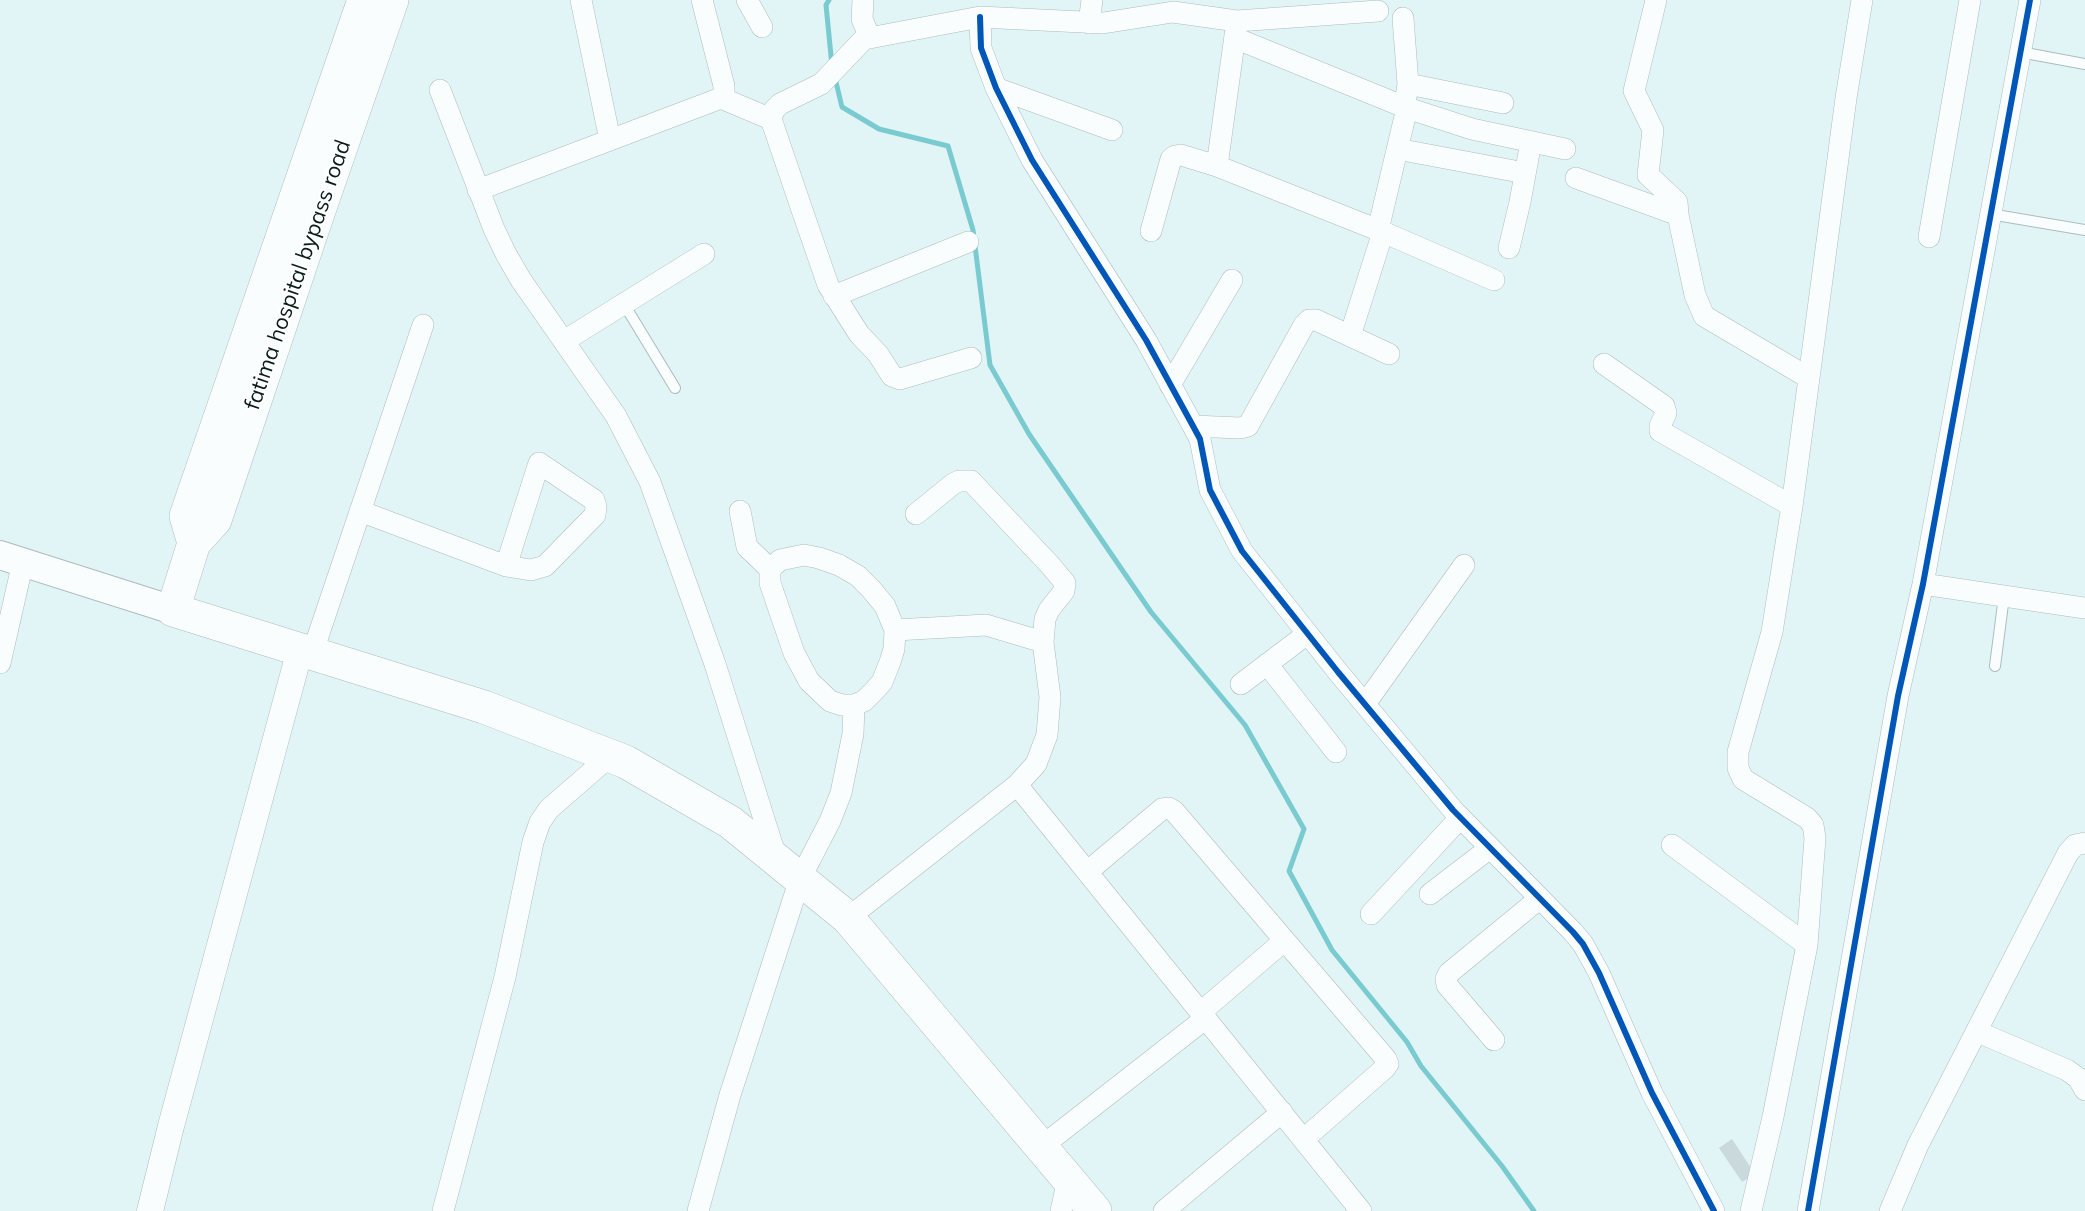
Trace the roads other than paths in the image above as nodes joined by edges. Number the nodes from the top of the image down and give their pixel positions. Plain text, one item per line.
1 (364, 0) edge
2 (392, 0) edge
3 (581, 0) edge
4 (702, 0) edge
5 (747, 0) edge
6 (863, 0) edge
7 (1092, 0) edge
8 (1656, 0) edge
9 (1862, 0) edge
10 (1970, 0) edge
11 (2030, 0) edge
12 (1378, 11) dead end
13 (980, 17) junction
14 (1403, 18) dead end
15 (1089, 22) junction
16 (762, 27) dead end
17 (1236, 29) junction
18 (867, 38) junction
19 (2020, 52) junction
20 (2085, 64) edge
21 (1408, 84) junction
22 (996, 88) junction
23 (440, 90) dead end
24 (721, 98) junction
25 (1503, 103) dead end
26 (1405, 107) junction
27 (771, 119) junction
28 (1112, 130) dead end
29 (610, 140) junction
30 (1531, 142) junction
31 (1397, 149) junction
32 (1566, 149) dead end
33 (1217, 166) junction
34 (1525, 173) junction
35 (1576, 178) dead end
36 (478, 190) junction
37 (1990, 214) junction
38 (1678, 215) junction
39 (2085, 230) edge
40 (1151, 231) dead end
41 (1380, 231) junction
42 (1929, 237) dead end
43 (968, 242) dead end
44 (1509, 248) dead end
45 (704, 255) dead end
46 (1232, 280) dead end
47 (1494, 280) dead end
48 (834, 296) junction
49 (624, 304) junction
50 (423, 325) dead end
51 (1350, 336) junction
52 (564, 341) junction
53 (1389, 354) dead end
54 (970, 358) dead end
55 (1604, 364) dead end
56 (1809, 378) junction
57 (1170, 385) junction
58 (675, 388) dead end
59 (1193, 426) junction
60 (1792, 506) junction
61 (360, 511) junction
62 (740, 512) dead end
63 (916, 514) dead end
64 (194, 543) junction
65 (11, 559) edge
66 (1464, 565) dead end
67 (506, 566) junction
68 (770, 569) junction
69 (1923, 584) junction
70 (2004, 596) junction
71 (2085, 608) edge
72 (173, 610) junction
73 (895, 630) junction
74 (1307, 634) junction
75 (1043, 642) junction
76 (306, 652) junction
77 (0, 663) edge
78 (1267, 664) junction
79 (1995, 666) dead end
80 (1241, 684) dead end
81 (1365, 704) junction
82 (854, 705) junction
83 (1336, 752) dead end
84 (610, 756) junction
85 (1017, 785) junction
86 (1460, 818) junction
87 (2085, 843) edge
88 (1672, 845) dead end
89 (1490, 848) junction
90 (788, 870) junction
91 (1088, 872) junction
92 (1430, 894) dead end
93 (1539, 899) junction
94 (1371, 914) dead end
95 (848, 918) junction
96 (1284, 940) junction
97 (1807, 945) junction
98 (1204, 1015) junction
99 (1977, 1032) junction
100 (1494, 1040) dead end
101 (2085, 1090) edge
102 (1282, 1112) junction
103 (1304, 1139) junction
104 (1041, 1147) junction
105 (1068, 1179) junction
106 (150, 1211) edge
107 (443, 1211) edge
108 (698, 1211) edge
109 (1061, 1211) edge
110 (1095, 1211) edge
111 (1164, 1211) edge
112 (1361, 1211) edge
113 (1713, 1211) edge
114 (1751, 1211) edge
115 (1808, 1211) edge
116 (1890, 1211) edge

1 - 64 highway, fatima hospital bypass road
2 - 64 highway, fatima hospital bypass road
3 - 29 street
4 - 24 street
5 - 16 street
6 - 18 street
7 - 15 street
8 - 38 street
9 - 56 street
10 - 42 street
11 - 19 street
12 - 17 street
13 - 15 street
13 - 18 street
13 - 22 street
14 - 21 street
15 - 17 street
17 - 26 street
17 - 33 street
18 - 27 street
19 - 20 lane
19 - 37 street
21 - 25 street
21 - 26 street
22 - 28 street
22 - 57 street
23 - 36 street
24 - 27 street
24 - 29 street
26 - 30 street
26 - 31 street
27 - 48 street
29 - 36 street
30 - 32 street
30 - 34 street
31 - 34 street
31 - 41 street
33 - 40 street
33 - 41 street
34 - 44 street
35 - 38 street
36 - 52 street
37 - 39 lane
37 - 69 street
38 - 56 street
41 - 47 street
41 - 51 street
43 - 48 street
45 - 49 street
46 - 57 street
48 - 54 street
49 - 52 street
49 - 58 lane
50 - 61 street
51 - 53 street
51 - 59 street
52 - 90 street
55 - 60 street
56 - 60 street
57 - 59 street
59 - 74 street
60 - 97 street
61 - 67 street
61 - 76 street
62 - 68 street
63 - 75 street
64 - 72 highway, fatima hospital bypass road
65 - 72 main road
65 - 77 street
66 - 81 street
67 - 67 street
68 - 73 street
68 - 82 street
69 - 70 street
69 - 115 street
70 - 71 street
70 - 79 lane
72 - 76 highway
73 - 75 street
73 - 82 street
74 - 78 street
74 - 81 street
75 - 85 street
76 - 84 highway
76 - 106 street
78 - 80 street
78 - 83 street
81 - 86 street
82 - 90 street
84 - 90 highway
84 - 107 street
85 - 91 street
85 - 95 street
86 - 89 street
86 - 94 street
87 - 99 street
88 - 97 street
89 - 92 street
89 - 93 street
90 - 95 highway
90 - 108 street
91 - 96 street
91 - 98 street
93 - 100 street
93 - 113 street
95 - 104 highway
96 - 98 street
96 - 103 street
97 - 114 street
98 - 102 street
98 - 104 street
99 - 101 street
99 - 116 street
102 - 103 street
102 - 111 street
103 - 112 street
104 - 105 highway
105 - 109 street
105 - 110 highway

